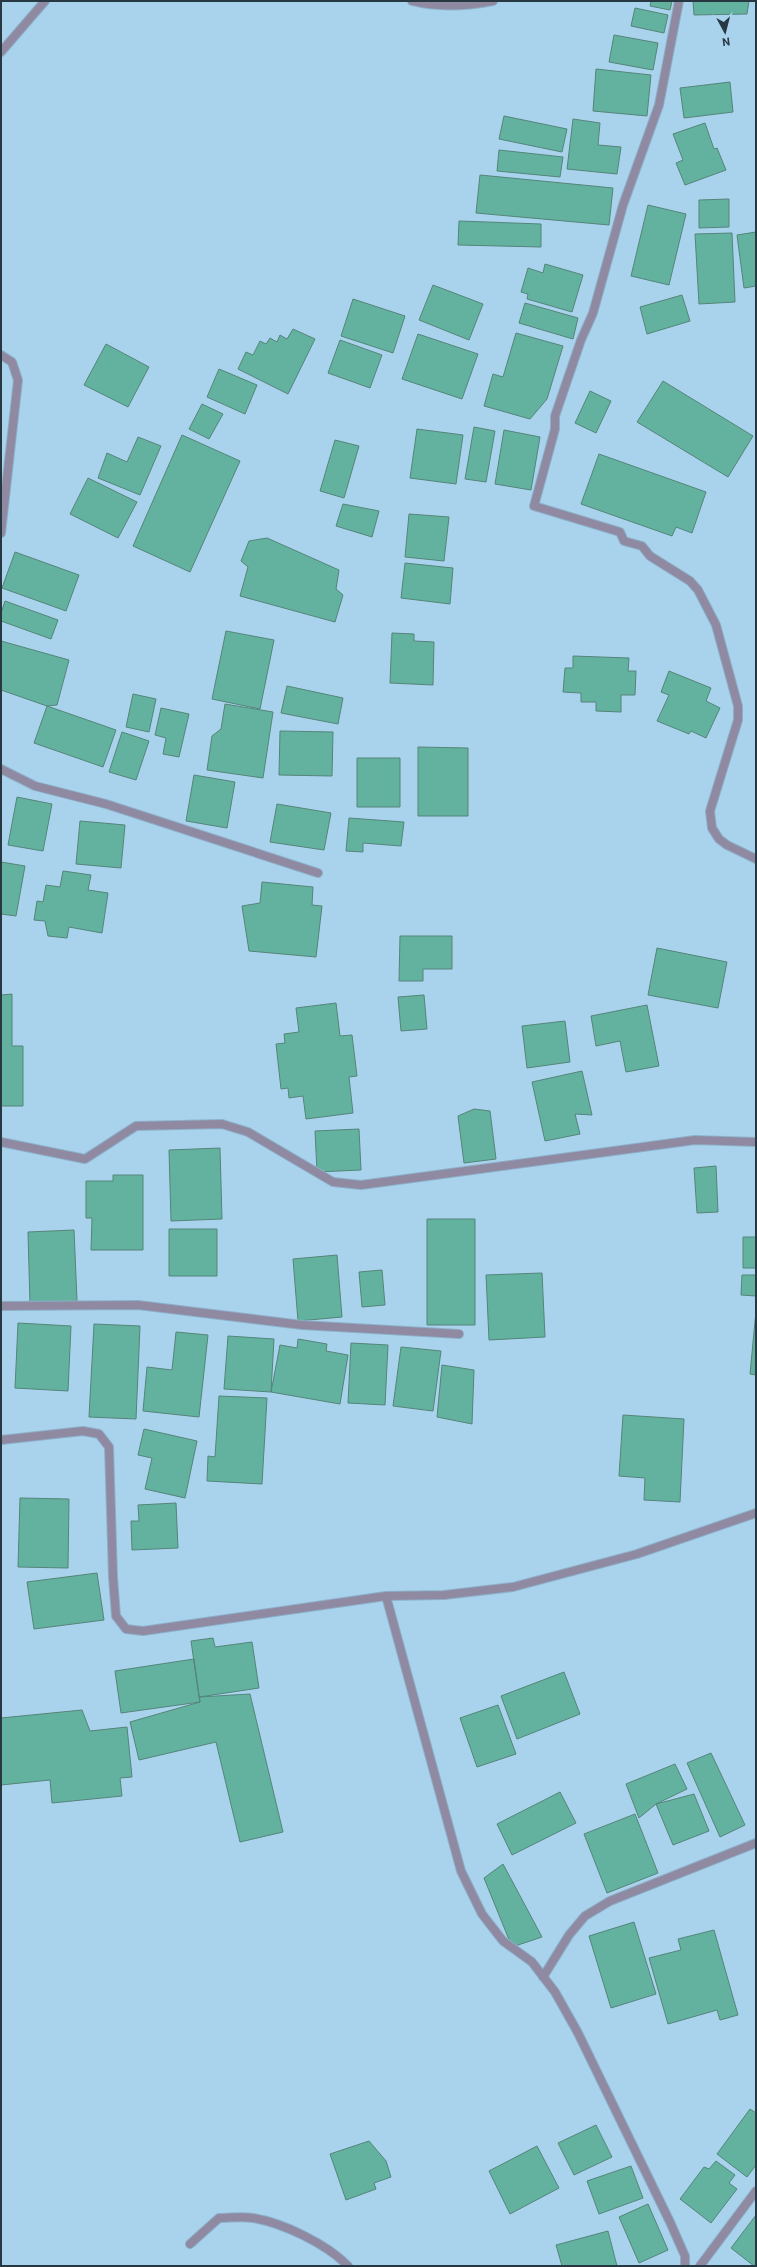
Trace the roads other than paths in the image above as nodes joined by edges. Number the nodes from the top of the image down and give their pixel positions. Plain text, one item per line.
1 (45, 1) edge
2 (412, 1) edge
3 (494, 1) edge
4 (679, 1) edge
5 (1, 52) edge
6 (1, 355) edge
7 (1, 533) edge
8 (1, 769) edge
9 (756, 859) edge
10 (318, 873) dead end
11 (1, 1142) edge
12 (756, 1142) edge
13 (1, 1306) edge
14 (460, 1334) dead end
15 (1, 1440) edge
16 (756, 1513) edge
17 (386, 1596) junction
18 (756, 1843) edge
19 (543, 1977) junction
20 (756, 2191) edge
21 (190, 2244) dead end
22 (348, 2266) edge
23 (685, 2266) edge
24 (700, 2266) edge

1 - 5 street
2 - 3 street
4 - 9 street
6 - 7 street
8 - 10 street
11 - 12 street
13 - 14 street
15 - 17 street
16 - 17 street
17 - 19 street
18 - 19 street
19 - 23 street
20 - 24 street
21 - 22 street

